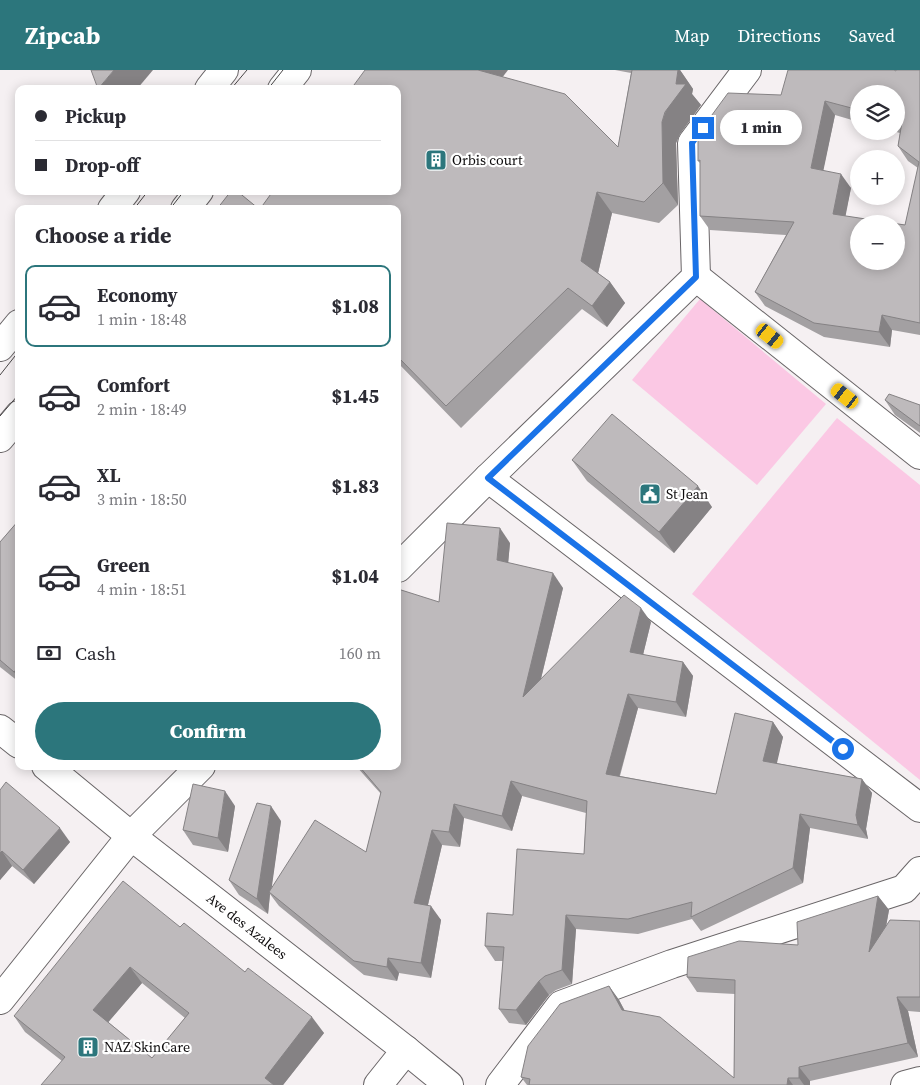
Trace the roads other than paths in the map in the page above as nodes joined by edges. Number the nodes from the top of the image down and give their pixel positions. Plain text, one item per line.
1 (224, 70) edge
2 (297, 70) edge
3 (748, 70) edge
4 (212, 85) edge
5 (285, 85) edge
6 (123, 195) edge
7 (196, 195) edge
8 (115, 205) edge
9 (188, 205) edge
10 (696, 277) junction
11 (15, 329) edge
12 (0, 347) edge
13 (15, 419) edge
14 (0, 438) edge
15 (920, 455) edge
16 (488, 478) junction
17 (401, 565) edge
18 (0, 729) edge
19 (15, 741) edge
20 (51, 770) edge
21 (197, 770) edge
22 (920, 808) edge
23 (132, 836) junction
24 (920, 871) edge
25 (0, 1000) edge
26 (406, 1050) junction
27 (920, 1081) edge
28 (378, 1085) edge
29 (449, 1085) edge
30 (500, 1085) edge
31 (905, 1085) edge

1 - 4 street
2 - 5 street
3 - 10 street
6 - 8 street
7 - 9 street
10 - 15 street
10 - 16 street
11 - 12 street
13 - 14 street
16 - 17 street
16 - 22 street
18 - 19 street
20 - 23 street, Ave des Azalees
21 - 23 street
23 - 25 street
23 - 26 street, Ave des Azalees
24 - 30 street
26 - 28 street
26 - 29 street, Ave des Azalees
27 - 31 street

